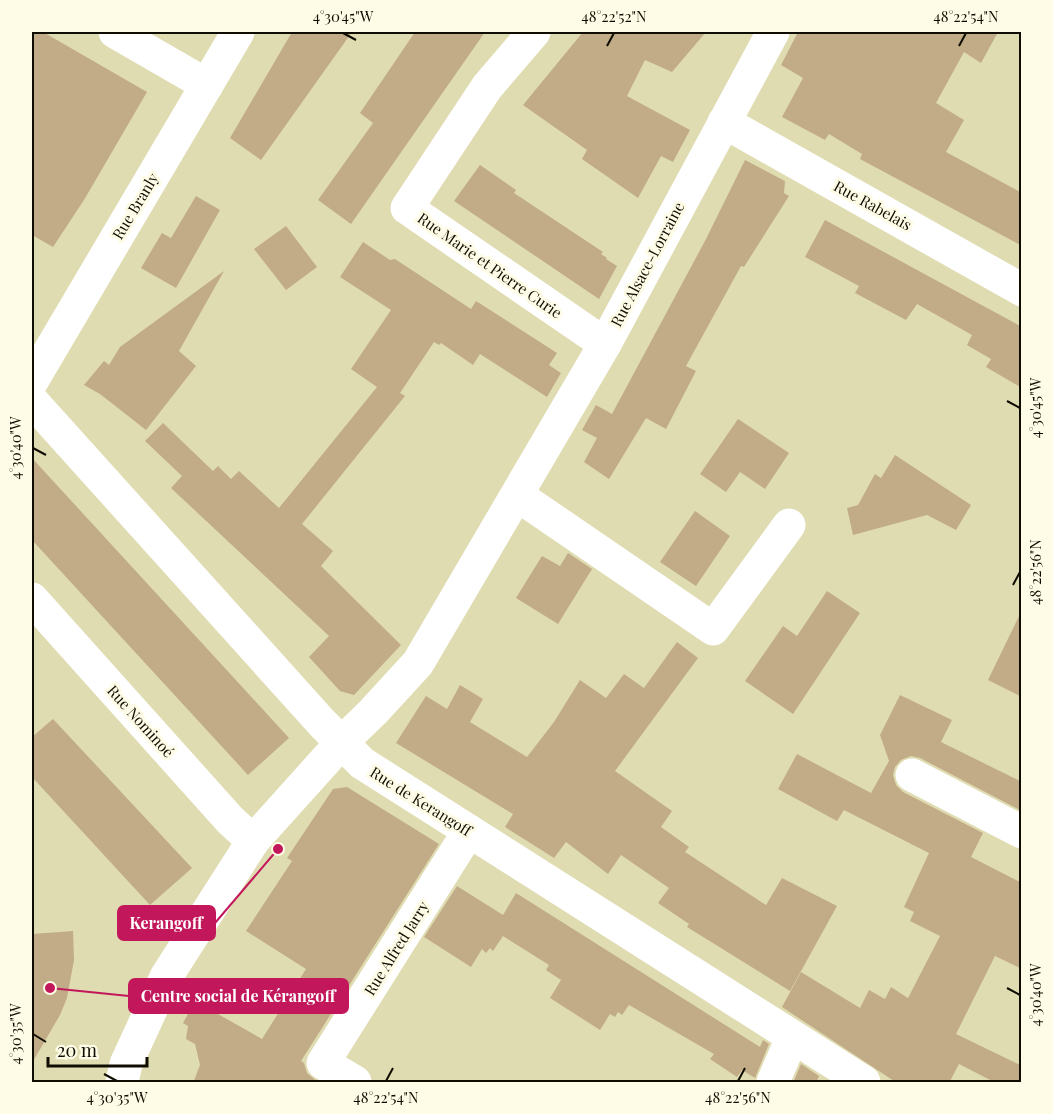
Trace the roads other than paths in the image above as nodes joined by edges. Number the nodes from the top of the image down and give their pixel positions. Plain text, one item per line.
1 (115, 32) edge
2 (238, 32) edge
3 (534, 32) edge
4 (774, 32) edge
5 (207, 85) junction
6 (724, 122) junction
7 (1022, 290) edge
8 (604, 344) junction
9 (32, 381) edge
10 (32, 401) edge
11 (517, 495) junction
12 (789, 525) dead end
13 (32, 599) edge
14 (342, 742) junction
15 (912, 775) dead end
16 (469, 831) junction
17 (1022, 832) edge
18 (253, 841) junction
19 (792, 1038) junction
20 (122, 1083) edge
21 (356, 1083) edge
22 (773, 1083) edge
23 (864, 1083) edge

1 - 5 street
2 - 5 street, Rue Branly
3 - 8 street, Rue Marie et Pierre Curie
4 - 6 street, Rue Alsace-Lorraine
5 - 9 street, Rue Branly
6 - 7 street, Rue Rabelais
6 - 8 street, Rue Alsace-Lorraine
8 - 11 street, Rue Alsace-Lorraine
10 - 14 street, Rue de Kerangoff
11 - 12 street
11 - 14 street, Rue Alsace-Lorraine
13 - 18 street, Rue Nominoé
14 - 16 street, Rue de Kerangoff
14 - 18 street, Rue Alsace-Lorraine
15 - 17 street
16 - 19 street, Rue de Kerangoff
16 - 21 street, Rue Alfred Jarry
18 - 20 street, Rue Alsace-Lorraine
19 - 22 street
19 - 23 street, Rue de Kerangoff

